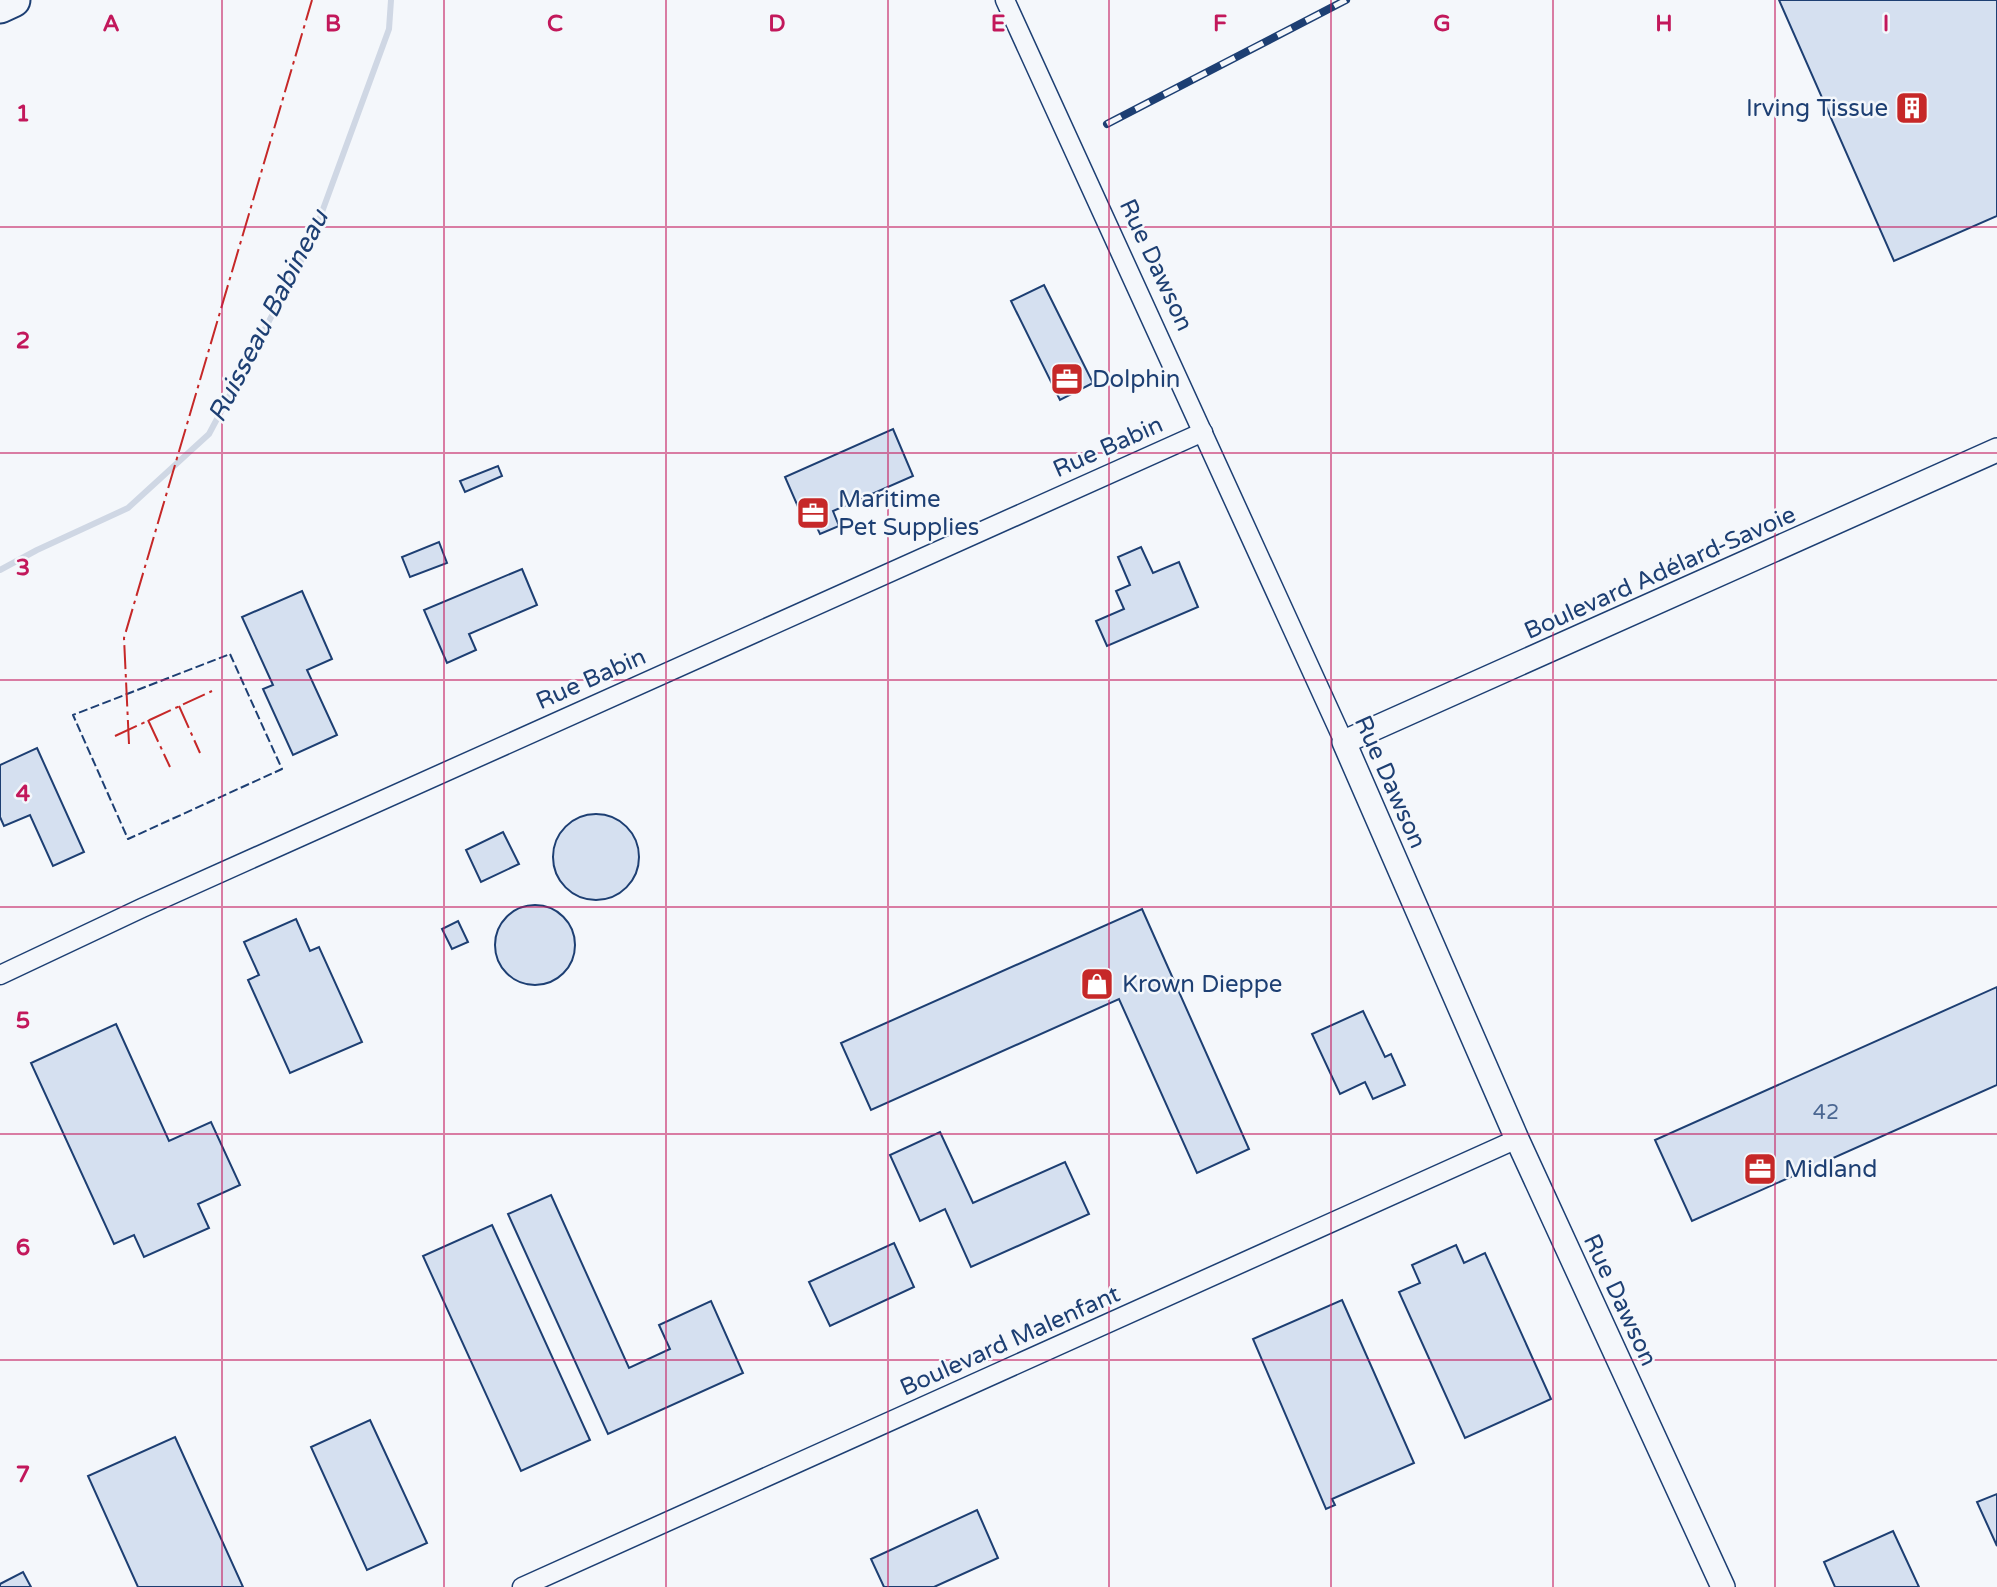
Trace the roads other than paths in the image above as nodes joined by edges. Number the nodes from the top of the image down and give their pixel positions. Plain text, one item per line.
1 (13, 0) edge
2 (1005, 0) edge
3 (0, 6) edge
4 (1203, 432) junction
5 (1997, 450) edge
6 (1344, 742) junction
7 (0, 975) edge
8 (1517, 1139) junction
9 (522, 1587) edge
10 (1723, 1587) edge

1 - 3 highway
2 - 4 street, Rue Dawson
4 - 6 street, Rue Dawson
4 - 7 street, Rue Babin
5 - 6 street, Boulevard Adélard-Savoie
6 - 8 street, Rue Dawson
8 - 9 street, Boulevard Malenfant
8 - 10 street, Rue Dawson

